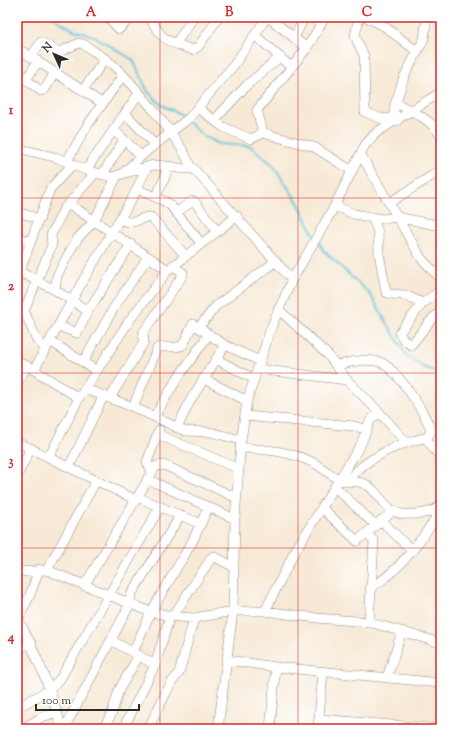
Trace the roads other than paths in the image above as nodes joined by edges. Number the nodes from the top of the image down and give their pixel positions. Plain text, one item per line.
1 (108, 17) edge
2 (132, 17) edge
3 (149, 17) edge
4 (194, 17) edge
5 (219, 17) edge
6 (268, 17) edge
7 (300, 17) edge
8 (325, 17) edge
9 (359, 17) edge
10 (366, 17) edge
11 (427, 17) edge
12 (256, 36) junction
13 (294, 38) junction
14 (176, 43) junction
15 (17, 48) edge
16 (307, 48) junction
17 (418, 51) junction
18 (280, 57) junction
19 (34, 59) junction
20 (105, 59) junction
21 (291, 67) junction
22 (55, 72) junction
23 (17, 73) edge
24 (123, 75) junction
25 (26, 80) junction
26 (82, 90) junction
27 (441, 92) edge
28 (139, 93) junction
29 (102, 103) junction
30 (396, 103) junction
31 (198, 108) junction
32 (411, 111) junction
33 (125, 114) junction
34 (396, 119) junction
35 (216, 121) junction
36 (114, 130) junction
37 (170, 133) junction
38 (263, 134) junction
39 (441, 137) edge
40 (124, 140) junction
41 (155, 145) junction
42 (17, 148) edge
43 (360, 155) junction
44 (141, 156) junction
45 (70, 163) junction
46 (167, 166) junction
47 (147, 167) junction
48 (190, 168) junction
49 (86, 170) junction
50 (441, 170) edge
51 (352, 171) junction
52 (99, 174) junction
53 (120, 175) junction
54 (137, 189) junction
55 (156, 198) junction
56 (389, 203) junction
57 (69, 204) junction
58 (335, 206) junction
59 (17, 212) edge
60 (176, 212) junction
61 (237, 216) junction
62 (372, 217) junction
63 (397, 217) junction
64 (40, 219) junction
65 (120, 220) junction
66 (94, 222) junction
67 (440, 224) edge
68 (217, 231) junction
69 (112, 233) junction
70 (17, 237) edge
71 (31, 242) junction
72 (201, 243) junction
73 (130, 244) junction
74 (185, 255) junction
75 (148, 257) junction
76 (276, 261) junction
77 (170, 267) junction
78 (18, 276) edge
79 (441, 279) edge
80 (292, 280) junction
81 (38, 281) junction
82 (55, 290) junction
83 (441, 290) edge
84 (72, 301) junction
85 (423, 303) junction
86 (278, 309) junction
87 (88, 311) junction
88 (441, 312) edge
89 (58, 326) junction
90 (199, 327) junction
91 (210, 334) junction
92 (48, 345) junction
93 (225, 345) junction
94 (216, 359) junction
95 (17, 361) edge
96 (83, 362) junction
97 (259, 365) junction
98 (337, 365) junction
99 (31, 368) junction
100 (97, 371) junction
101 (204, 379) junction
102 (254, 380) junction
103 (346, 380) junction
104 (17, 384) edge
105 (85, 389) junction
106 (107, 397) junction
107 (79, 398) junction
108 (247, 401) junction
109 (133, 407) junction
110 (379, 412) junction
111 (245, 416) junction
112 (159, 420) junction
113 (177, 428) junction
114 (365, 429) junction
115 (158, 434) junction
116 (427, 440) junction
117 (17, 442) edge
118 (406, 442) junction
119 (241, 444) junction
120 (31, 448) junction
121 (49, 457) junction
122 (21, 458) edge
123 (441, 458) edge
124 (69, 467) junction
125 (239, 469) junction
126 (17, 476) edge
127 (149, 476) junction
128 (96, 481) junction
129 (341, 483) junction
130 (237, 498) junction
131 (137, 499) junction
132 (160, 507) junction
133 (208, 508) junction
134 (322, 508) junction
135 (440, 508) edge
136 (393, 511) junction
137 (180, 516) junction
138 (235, 519) junction
139 (378, 523) junction
140 (201, 524) junction
141 (367, 534) junction
142 (412, 551) junction
143 (234, 567) junction
144 (43, 569) junction
145 (17, 572) edge
146 (84, 586) junction
147 (370, 588) junction
148 (108, 596) junction
149 (130, 604) junction
150 (233, 611) junction
151 (265, 611) junction
152 (151, 612) junction
153 (171, 616) junction
154 (18, 618) edge
155 (194, 618) junction
156 (369, 622) junction
157 (402, 631) junction
158 (111, 640) junction
159 (441, 643) edge
160 (32, 644) junction
161 (18, 647) edge
162 (136, 653) junction
163 (17, 658) edge
164 (227, 660) junction
165 (155, 665) junction
166 (276, 667) junction
167 (323, 672) junction
168 (387, 678) junction
169 (441, 683) edge
170 (50, 689) junction
171 (17, 708) edge
172 (57, 712) junction
173 (319, 719) junction
174 (410, 728) edge
175 (22, 729) edge
176 (63, 729) edge
177 (103, 729) edge
178 (123, 729) edge
179 (148, 729) edge
180 (218, 729) edge
181 (270, 729) edge
182 (318, 729) edge
183 (441, 729) edge

1 - 2 street
3 - 14 street
4 - 14 street
5 - 14 street
6 - 12 street
6 - 13 street
7 - 13 street
8 - 16 street
9 - 34 street
10 - 17 street
11 - 17 street
12 - 18 street
12 - 31 street
13 - 16 street
15 - 19 street
16 - 21 street
17 - 30 street
18 - 21 street
18 - 35 street
19 - 20 street
19 - 22 street
19 - 25 street
20 - 24 street
20 - 26 street
21 - 38 street
22 - 25 street
22 - 26 street
23 - 25 street
24 - 28 street
24 - 29 street
26 - 29 street
27 - 32 street
28 - 33 street
28 - 37 street
29 - 45 street
30 - 32 street
30 - 34 street
31 - 35 street
31 - 37 street
32 - 34 street
32 - 39 street
33 - 36 street
33 - 41 street
34 - 43 street
35 - 38 street
36 - 40 street
36 - 49 street
37 - 41 street
37 - 48 street
38 - 51 street
40 - 44 street
40 - 52 street
41 - 44 street
42 - 45 street
43 - 51 street
43 - 56 street
44 - 53 street
45 - 49 street
45 - 64 street
46 - 47 street
46 - 48 street
46 - 55 street
47 - 53 street
47 - 54 street
48 - 61 street
49 - 52 street
50 - 56 street
51 - 58 street
52 - 53 street
52 - 57 street
53 - 66 street
54 - 55 street
54 - 65 street
55 - 60 street
56 - 63 street
57 - 66 street
57 - 81 street
58 - 62 street
58 - 80 street
59 - 64 street
60 - 68 street
60 - 72 street
61 - 68 street
61 - 76 street
62 - 63 street
62 - 85 street
63 - 67 street
63 - 79 street
64 - 71 street
65 - 69 street
65 - 74 street
66 - 69 street
66 - 82 street
68 - 72 street
69 - 73 street
69 - 84 street
70 - 71 street
71 - 78 street
72 - 74 street
73 - 75 street
73 - 87 street
74 - 77 street
75 - 77 street
75 - 96 street
76 - 80 street
76 - 90 street
77 - 100 street
77 - 106 street
78 - 81 street
80 - 86 street
81 - 82 street
81 - 92 street
82 - 84 street
83 - 85 street
84 - 87 street
84 - 89 street
85 - 88 street
86 - 97 street
86 - 98 street
87 - 89 street
89 - 92 street
90 - 91 street
90 - 109 street
91 - 93 street
91 - 112 street
92 - 96 street
92 - 99 street
93 - 94 street
93 - 97 street
94 - 101 street
94 - 102 street
95 - 99 street
96 - 100 street
97 - 102 street
97 - 103 street
98 - 103 street
98 - 116 street
99 - 104 street
99 - 107 street
100 - 105 street
101 - 108 street
101 - 113 street
102 - 108 street
103 - 110 street
105 - 106 street
105 - 107 street
106 - 109 street
106 - 124 street
107 - 121 street
108 - 111 street
109 - 112 street
110 - 114 street
110 - 118 street
111 - 114 street
111 - 119 street
112 - 113 street
112 - 115 street
113 - 119 street
114 - 129 street
115 - 125 street
115 - 127 street
116 - 118 street
116 - 123 street
117 - 120 street
118 - 129 street
119 - 125 street
119 - 129 street
120 - 121 street
120 - 122 street
121 - 124 street
122 - 126 street
124 - 128 street
125 - 130 street
127 - 130 street
127 - 131 street
127 - 133 street
128 - 131 street
128 - 144 street
129 - 134 street
129 - 136 street
129 - 139 street
130 - 138 street
131 - 132 street
131 - 146 street
132 - 137 street
132 - 148 street
133 - 138 street
133 - 140 street
134 - 141 street
134 - 151 street
135 - 136 street
135 - 142 street
136 - 139 street
137 - 140 street
137 - 149 street
138 - 143 street
139 - 141 street
139 - 142 street
140 - 152 street
141 - 147 street
142 - 147 street
143 - 150 street
143 - 153 street
144 - 145 street
144 - 146 street
144 - 154 street
146 - 148 street
147 - 156 street
148 - 149 street
148 - 170 street
149 - 152 street
149 - 158 street
150 - 151 street
150 - 155 street
150 - 164 street
151 - 156 street
152 - 153 street
152 - 162 street
153 - 155 street
153 - 165 street
154 - 160 street
155 - 179 street
156 - 157 street
157 - 159 street
157 - 168 street
158 - 162 street
158 - 176 street
160 - 161 street
160 - 170 street
161 - 163 street
162 - 165 street
162 - 177 street
164 - 166 street
164 - 180 street
165 - 178 street
166 - 167 street
166 - 181 street
167 - 168 street
167 - 173 street
168 - 169 street
170 - 171 street
170 - 172 street
172 - 175 street
172 - 176 street
173 - 174 street
173 - 182 street
174 - 183 street

